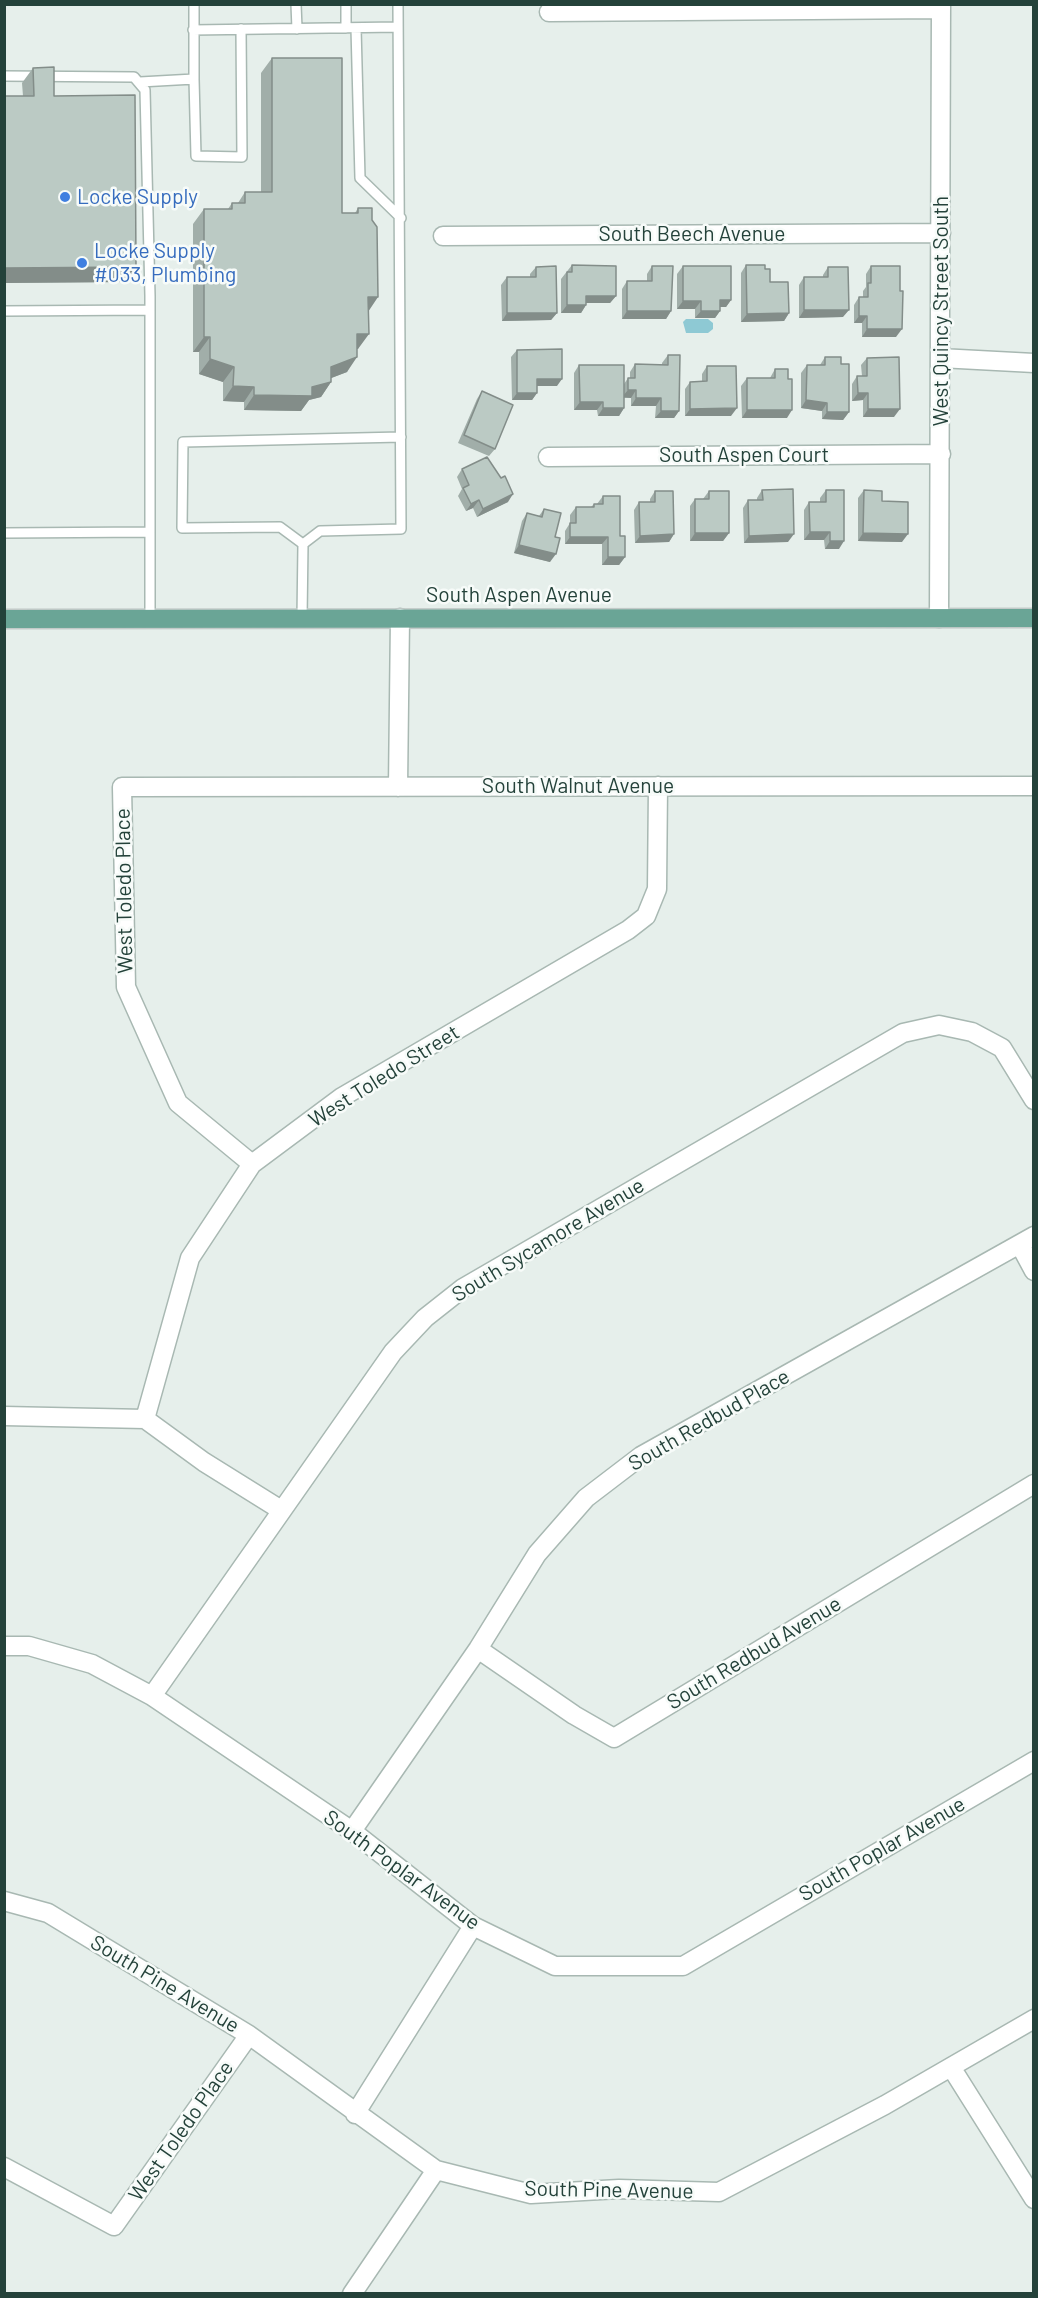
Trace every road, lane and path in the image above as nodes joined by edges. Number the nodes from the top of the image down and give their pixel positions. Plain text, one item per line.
1 (194, 4) edge
2 (296, 4) edge
3 (346, 4) edge
4 (398, 4) edge
5 (941, 7) edge
6 (549, 12) dead end
7 (398, 27) junction
8 (297, 28) junction
9 (346, 28) junction
10 (356, 28) junction
11 (241, 29) junction
12 (194, 30) junction
13 (4, 76) edge
14 (194, 79) junction
15 (140, 82) junction
16 (401, 218) junction
17 (941, 233) junction
18 (443, 236) dead end
19 (150, 310) junction
20 (4, 311) edge
21 (940, 358) junction
22 (1034, 363) edge
23 (401, 437) junction
24 (941, 454) junction
25 (548, 457) dead end
26 (150, 532) junction
27 (4, 533) edge
28 (303, 544) junction
29 (302, 618) junction
30 (399, 618) junction
31 (939, 618) junction
32 (1034, 618) edge
33 (150, 619) junction
34 (4, 620) edge
35 (658, 786) junction
36 (1034, 786) edge
37 (122, 787) joint
38 (398, 787) junction
39 (1034, 1100) edge
40 (252, 1164) junction
41 (1027, 1240) edge
42 (1034, 1271) edge
43 (4, 1416) edge
44 (145, 1419) junction
45 (1034, 1484) edge
46 (281, 1510) junction
47 (4, 1646) edge
48 (478, 1649) junction
49 (152, 1696) junction
50 (1034, 1761) edge
51 (352, 1831) junction
52 (4, 1901) edge
53 (474, 1926) junction
54 (1034, 2019) edge
55 (249, 2035) junction
56 (951, 2067) junction
57 (355, 2114) junction
58 (4, 2167) edge
59 (436, 2170) junction
60 (1034, 2199) edge
61 (352, 2294) edge

1 - 12 lane
2 - 8 lane
3 - 9 lane
4 - 7 lane
5 - 6 street
5 - 17 street, West Quincy Street South
7 - 10 lane
7 - 16 lane
8 - 9 lane
8 - 11 lane
9 - 10 lane
10 - 16 lane
11 - 12 lane
11 - 14 lane
12 - 14 lane
13 - 15 lane
14 - 15 lane
15 - 19 lane
16 - 23 lane
17 - 18 street, South Beech Avenue
17 - 21 street, West Quincy Street South
19 - 20 lane
19 - 26 lane
21 - 22 street
21 - 24 street, West Quincy Street South
23 - 28 lane
23 - 28 lane
24 - 25 street, South Aspen Court
24 - 31 street, West Quincy Street South
26 - 27 lane
26 - 33 lane
28 - 29 lane
29 - 30 main road, South Aspen Avenue
29 - 33 main road, South Aspen Avenue
30 - 31 main road, South Aspen Avenue
30 - 38 street
31 - 32 main road, South Aspen Avenue
33 - 34 main road, South Aspen Avenue
35 - 36 street, South Walnut Avenue
35 - 38 street, South Walnut Avenue
35 - 40 street, West Toledo Street
37 - 38 street, South Walnut Avenue
37 - 40 street, West Toledo Place
39 - 46 street, South Sycamore Avenue
40 - 44 street, West Toledo Street
41 - 42 street
41 - 48 street, South Redbud Place
43 - 44 street
44 - 46 street
45 - 48 street, South Redbud Avenue
46 - 49 street, South Sycamore Avenue
47 - 49 street, South Poplar Avenue
48 - 51 street, South Redbud Place
49 - 51 street, South Poplar Avenue
50 - 53 street, South Poplar Avenue
51 - 53 street, South Poplar Avenue
52 - 55 street, South Pine Avenue
53 - 57 street
54 - 56 street, South Pine Avenue
55 - 57 street, South Pine Avenue
55 - 58 street, West Toledo Place
56 - 59 street, South Pine Avenue
56 - 60 street
57 - 59 street, South Pine Avenue
59 - 61 street

